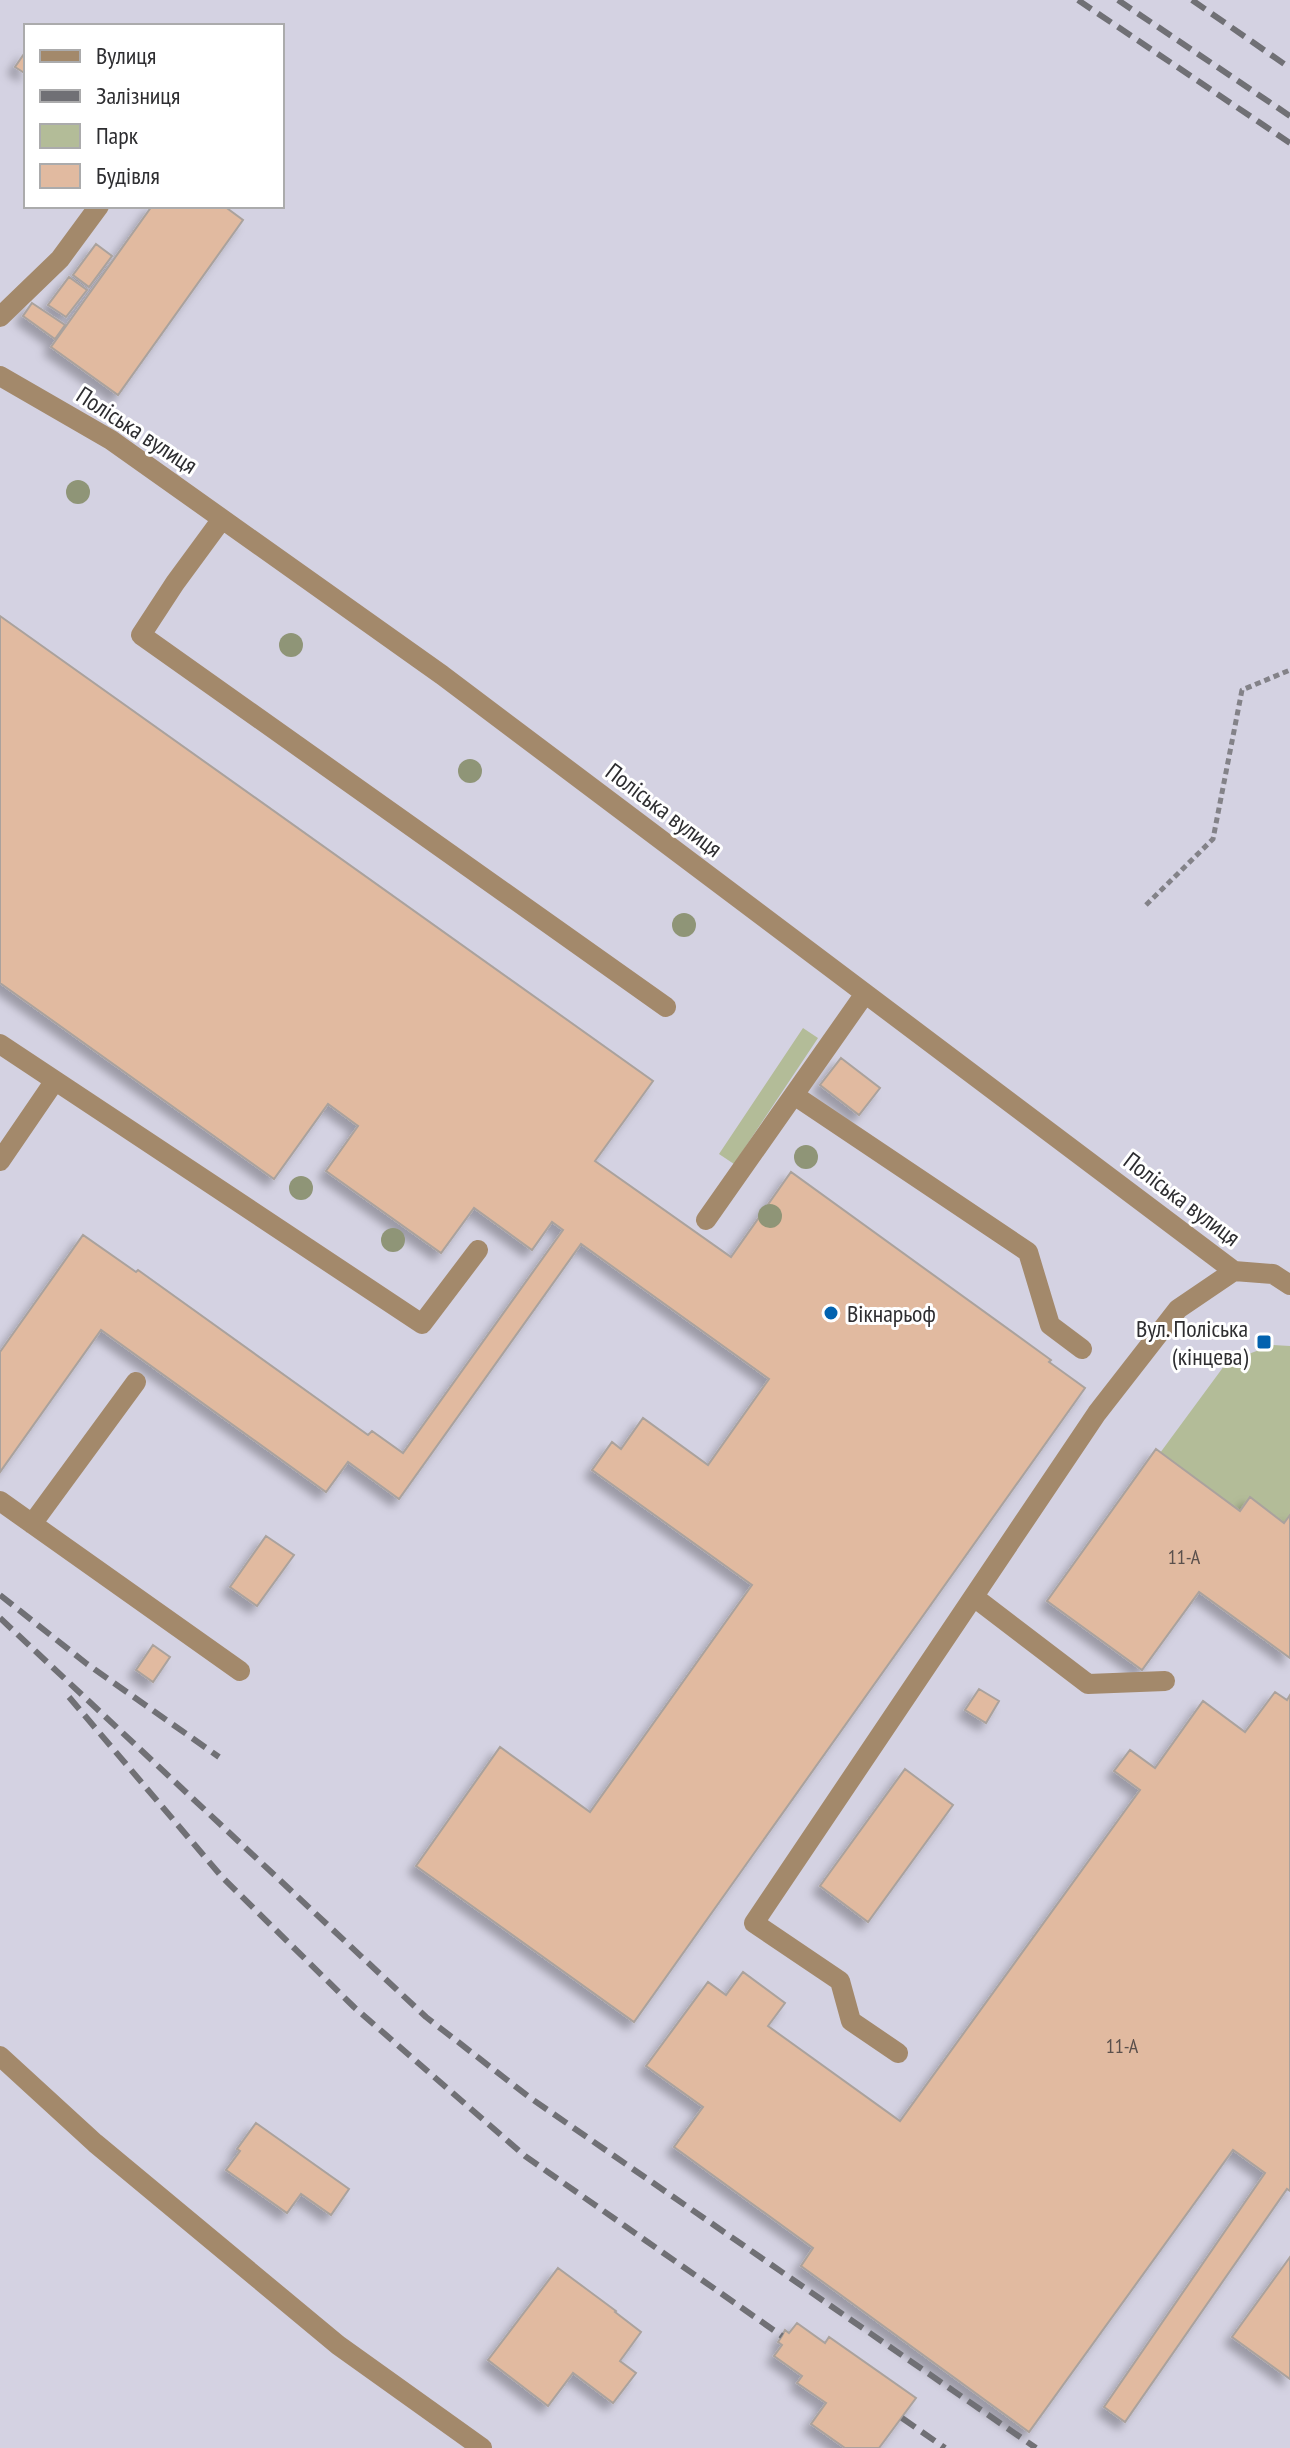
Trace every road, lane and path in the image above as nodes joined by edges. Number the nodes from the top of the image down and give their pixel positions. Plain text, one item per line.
1 (98, 208) edge
2 (0, 317) edge
3 (0, 376) edge
4 (222, 519) junction
5 (1290, 670) edge
6 (1146, 905) dead end
7 (864, 995) junction
8 (666, 1007) dead end
9 (0, 1044) edge
10 (54, 1082) junction
11 (794, 1095) junction
12 (0, 1161) edge
13 (706, 1220) dead end
14 (478, 1250) dead end
15 (1234, 1271) junction
16 (1290, 1285) edge
17 (1082, 1349) dead end
18 (136, 1382) dead end
19 (0, 1501) edge
20 (32, 1524) junction
21 (974, 1597) junction
22 (240, 1671) dead end
23 (1165, 1681) dead end
24 (898, 2053) dead end
25 (0, 2056) edge
26 (482, 2448) edge

1 - 2 street
3 - 4 street, Поліська вулиця
4 - 7 street, Поліська вулиця
4 - 8 street
5 - 6 path
7 - 11 street
7 - 15 street, Поліська вулиця
9 - 10 street
10 - 12 street
10 - 14 street
11 - 13 street
11 - 17 street
15 - 16 street, Поліська вулиця
15 - 21 street
18 - 20 street
19 - 20 street
20 - 22 street
21 - 23 street
21 - 24 street
25 - 26 street

